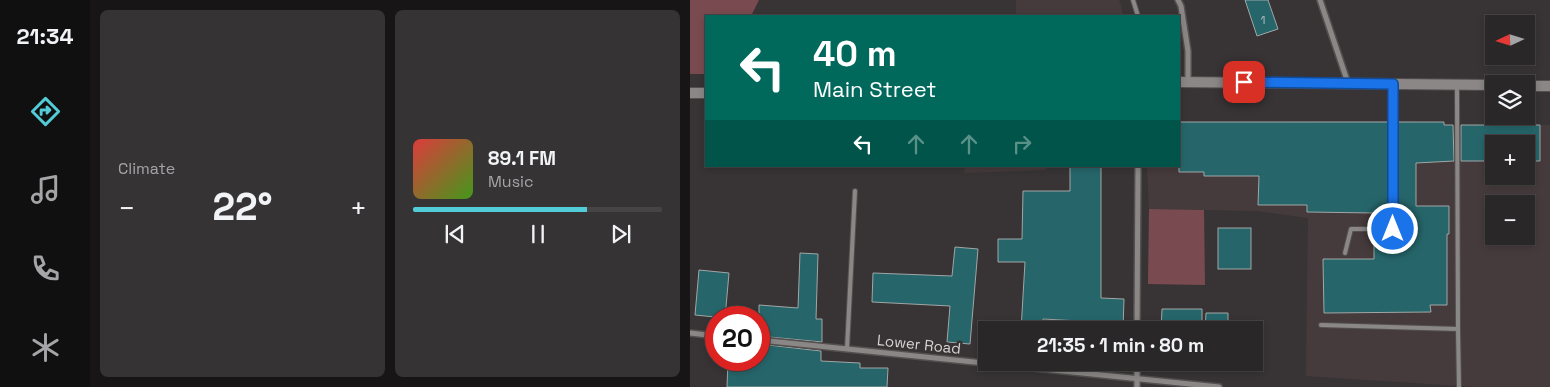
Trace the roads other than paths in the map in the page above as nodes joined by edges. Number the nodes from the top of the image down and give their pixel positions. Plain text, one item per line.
1 (1132, 0) edge
2 (1178, 0) edge
3 (1320, 0) edge
4 (1138, 15) edge
5 (1184, 82) edge
6 (1348, 84) junction
7 (1393, 84) junction
8 (1457, 85) junction
9 (1485, 85) edge
10 (1535, 86) edge
11 (1550, 86) edge
12 (690, 93) edge
13 (705, 93) edge
14 (1138, 167) edge
15 (855, 191) dead end
16 (1344, 253) dead end
17 (1137, 321) edge
18 (1321, 325) dead end
19 (1458, 329) junction
20 (690, 333) edge
21 (705, 335) edge
22 (770, 341) edge
23 (847, 349) junction
24 (1137, 371) edge
25 (1137, 380) junction
26 (1137, 387) edge
27 (1219, 387) edge
28 (1459, 387) edge

1 - 4 lane
2 - 5 street
3 - 6 street
5 - 6 main road
6 - 7 main road
7 - 8 main road
7 - 16 lane
8 - 9 main road
8 - 19 lane
10 - 11 main road
12 - 13 main road
14 - 17 street
15 - 23 lane
18 - 19 lane
19 - 28 lane
20 - 21 street
22 - 23 street, Lower Road
23 - 25 street, Lower Road
24 - 25 street
25 - 26 street
25 - 27 street, Lower Road

